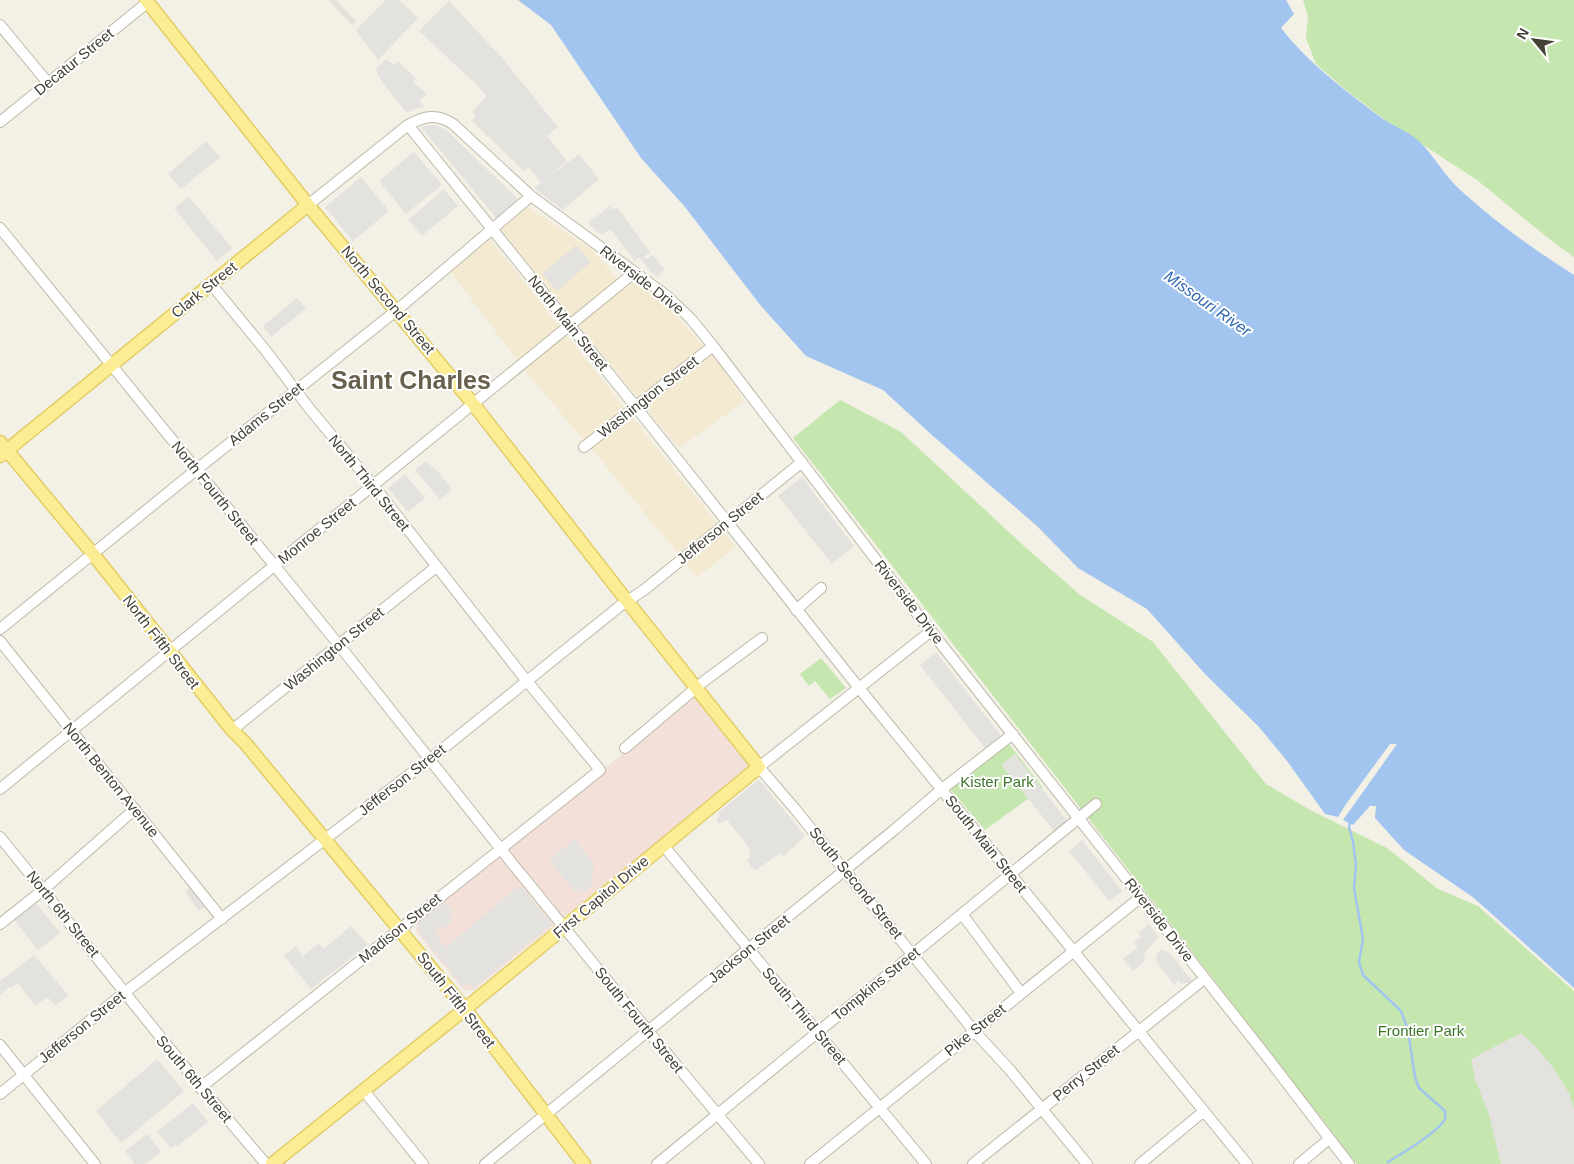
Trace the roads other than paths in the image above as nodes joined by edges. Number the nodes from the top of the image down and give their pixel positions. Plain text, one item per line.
1 (147, 1) edge
2 (0, 25) edge
3 (48, 83) junction
4 (0, 122) edge
5 (408, 125) junction
6 (531, 196) junction
7 (308, 205) junction
8 (0, 228) edge
9 (493, 230) junction
10 (635, 272) junction
11 (210, 284) junction
12 (397, 310) junction
13 (571, 326) junction
14 (713, 346) junction
15 (111, 366) junction
16 (296, 390) junction
17 (474, 405) junction
18 (636, 407) junction
19 (584, 447) dead end
20 (2, 449) edge
21 (802, 462) junction
22 (196, 470) junction
23 (373, 486) junction
24 (727, 522) junction
25 (92, 554) junction
26 (274, 566) junction
27 (436, 566) junction
28 (821, 588) dead end
29 (627, 601) junction
30 (796, 610) junction
31 (0, 629) edge
32 (931, 631) junction
33 (762, 638) dead end
34 (0, 641) edge
35 (339, 645) junction
36 (169, 652) junction
37 (528, 681) junction
38 (697, 688) junction
39 (859, 688) junction
40 (232, 730) junction
41 (72, 731) junction
42 (1013, 734) junction
43 (625, 748) dead end
44 (430, 759) junction
45 (759, 768) junction
46 (0, 789) edge
47 (942, 789) junction
48 (1096, 804) dead end
49 (135, 809) junction
50 (1079, 819) junction
51 (0, 837) edge
52 (325, 840) junction
53 (663, 845) junction
54 (500, 848) junction
55 (845, 870) junction
56 (1010, 875) junction
57 (43, 890) junction
58 (1141, 897) junction
59 (962, 914) junction
60 (222, 919) junction
61 (0, 924) edge
62 (564, 927) junction
63 (399, 929) junction
64 (748, 949) junction
65 (1074, 951) junction
66 (913, 954) junction
67 (1199, 983) dead end
68 (124, 993) junction
69 (1022, 993) junction
70 (465, 1010) junction
71 (1138, 1030) junction
72 (648, 1031) junction
73 (974, 1031) junction
74 (817, 1032) junction
75 (0, 1045) edge
76 (24, 1074) junction
77 (200, 1088) junction
78 (364, 1091) junction
79 (0, 1094) edge
80 (879, 1108) junction
81 (1042, 1109) junction
82 (1204, 1111) junction
83 (717, 1114) junction
84 (545, 1115) junction
85 (1329, 1139) junction
86 (95, 1164) edge
87 (266, 1164) edge
88 (272, 1164) edge
89 (423, 1164) edge
90 (485, 1164) edge
91 (584, 1164) edge
92 (656, 1164) edge
93 (759, 1164) edge
94 (810, 1164) edge
95 (926, 1164) edge
96 (973, 1164) edge
97 (1087, 1164) edge
98 (1140, 1164) edge
99 (1247, 1164) edge
100 (1299, 1164) edge
101 (1349, 1164) edge

1 - 3 street, Decatur Street
1 - 7 main road, North Second Street
2 - 3 street
3 - 4 street, Decatur Street
5 - 6 street, Riverside Drive
5 - 7 street, Clark Street
5 - 9 street, North Main Street
6 - 9 street, Adams Street
6 - 10 street, Riverside Drive
7 - 11 main road, Clark Street
7 - 12 main road, North Second Street
8 - 15 street, North Fourth Street
9 - 12 street, Adams Street
9 - 13 street, North Main Street
10 - 13 street, Monroe Street
10 - 14 street, Riverside Drive
11 - 15 main road, Clark Street
11 - 16 street, North Third Street
12 - 16 street, Adams Street
12 - 17 main road, North Second Street
13 - 17 street, Monroe Street
13 - 18 street, North Main Street
14 - 18 street, Washington Street
14 - 21 street, Riverside Drive
15 - 20 main road, Clark Street
15 - 22 street, North Fourth Street
16 - 22 street, Adams Street
16 - 23 street, North Third Street
17 - 23 street, Monroe Street
17 - 29 main road, North Second Street
18 - 19 street, Washington Street
18 - 24 street, North Main Street
20 - 25 main road, North Fifth Street
21 - 24 street, Jefferson Street
21 - 32 street, Riverside Drive
22 - 25 street, Adams Street
22 - 26 street, North Fourth Street
23 - 26 street, Monroe Street
23 - 27 street, North Third Street
24 - 29 street, Jefferson Street
24 - 30 street, South Main Street
25 - 31 street, Adams Street
25 - 36 main road, North Fifth Street
26 - 35 street, North Fourth Street
26 - 36 street, Monroe Street
27 - 35 street, Washington Street
27 - 37 street, North Third Street
28 - 30 street
29 - 37 street, Jefferson Street
29 - 38 main road, South Second Street
30 - 39 street, South Main Street
32 - 39 street, First Capitol Drive
32 - 42 street, Riverside Drive
33 - 38 street
34 - 41 street, North Benton Avenue
35 - 40 street, Washington Street
35 - 44 street, North Fourth Street
36 - 40 main road, North Fifth Street
36 - 41 street, Monroe Street
37 - 44 street, Jefferson Street
37 - 54 street, Madison Street
38 - 43 street
38 - 45 main road, South Second Street
39 - 45 street, First Capitol Drive
39 - 47 street, South Main Street
40 - 52 main road, North Fifth Street
41 - 46 street, Monroe Street
41 - 49 street, North Benton Avenue
42 - 47 street, Jackson Street
42 - 50 street, Riverside Drive
44 - 52 street, Jefferson Street
44 - 54 street, South Fourth Street
45 - 53 main road, First Capitol Drive
45 - 55 street, South Second Street
47 - 55 street, Jackson Street
47 - 56 street, South Main Street
48 - 50 street, Tompkins Street
49 - 57 street
49 - 60 street, North Benton Avenue
50 - 56 street, Tompkins Street
50 - 58 street, Riverside Drive
51 - 57 street, North 6th Street
52 - 60 street, Jefferson Street
52 - 63 main road, South Fifth Street
53 - 62 main road, First Capitol Drive
53 - 64 street, South Third Street
54 - 62 street, South Fourth Street
54 - 63 street, Madison Street
55 - 64 street, Jackson Street
55 - 66 street, South Second Street
56 - 59 street, Tompkins Street
56 - 65 street, South Main Street
57 - 61 street
57 - 68 street, North 6th Street
58 - 65 street, Pike Street
58 - 85 street, Riverside Drive
59 - 66 street, Tompkins Street
59 - 69 street
60 - 68 street, Jefferson Street
62 - 70 main road, First Capitol Drive
62 - 72 street, South Fourth Street
63 - 70 main road, South Fifth Street
63 - 77 street, Madison Street
64 - 72 street, Jackson Street
64 - 74 street, South Third Street
65 - 69 street, Pike Street
65 - 71 street, South Main Street
66 - 73 street, South Second Street
66 - 74 street, Tompkins Street
67 - 71 street, Perry Street
68 - 76 street, Jefferson Street
68 - 77 street, South 6th Street
69 - 73 street, Pike Street
70 - 78 main road, First Capitol Drive
70 - 84 main road, South Fifth Street
71 - 81 street, Perry Street
71 - 82 street, South Main Street
72 - 83 street, South Fourth Street
72 - 84 street, Jackson Street
73 - 80 street, Pike Street
73 - 81 street, South Second Street
74 - 80 street, South Third Street
74 - 83 street, Tompkins Street
75 - 76 street
76 - 79 street, Jefferson Street
76 - 86 street
77 - 87 street, South 6th Street
78 - 88 main road, First Capitol Drive
78 - 89 street
80 - 94 street, Pike Street
80 - 95 street, South Third Street
81 - 96 street, Perry Street
81 - 97 street, South Second Street
82 - 98 street
82 - 99 street, South Main Street
83 - 92 street, Tompkins Street
83 - 93 street, South Fourth Street
84 - 90 street, Jackson Street
84 - 91 main road, South Fifth Street
85 - 100 street
85 - 101 street, Riverside Drive

